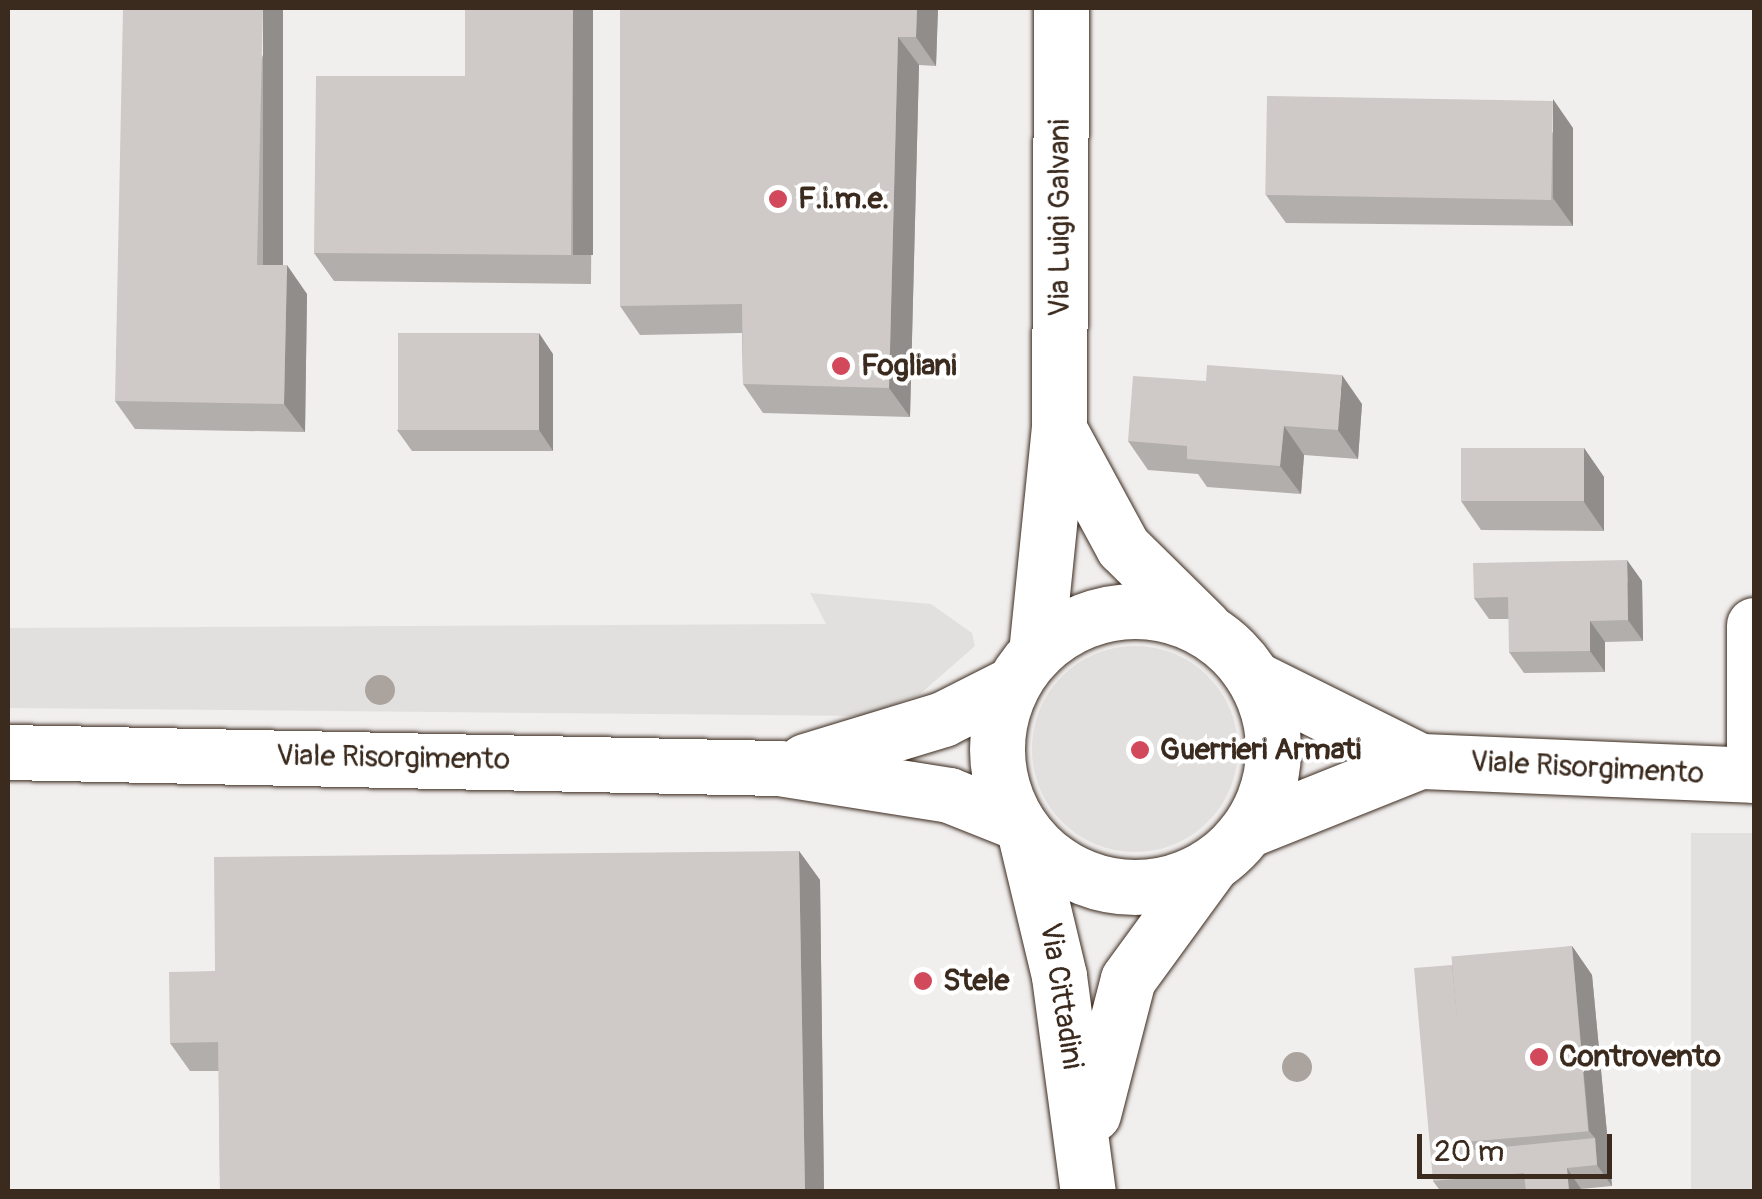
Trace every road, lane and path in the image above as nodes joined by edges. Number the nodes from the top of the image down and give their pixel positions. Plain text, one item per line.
1 (1061, 8) edge
2 (1058, 428) junction
3 (1754, 625) edge
4 (1204, 627) junction
5 (1024, 668) junction
6 (1255, 678) junction
7 (8, 752) edge
8 (1420, 761) junction
9 (778, 768) junction
10 (1754, 775) edge
11 (1021, 828) junction
12 (1231, 847) junction
13 (1087, 1176) edge

1 - 2 main road, Via Luigi Galvani
2 - 4 main road, Via Luigi Galvani
2 - 5 main road, Via Luigi Galvani
3 - 10 main road
4 - 5 main road
4 - 6 main road
5 - 9 main road, Viale Risorgimento
5 - 11 main road
6 - 8 main road, Viale Risorgimento
6 - 12 main road
7 - 9 main road, Viale Risorgimento
8 - 10 main road, Viale Risorgimento
8 - 12 main road, Viale Risorgimento
9 - 11 main road, Viale Risorgimento
11 - 12 main road
11 - 13 main road, Via Cittadini
12 - 13 main road, Via Cittadini

